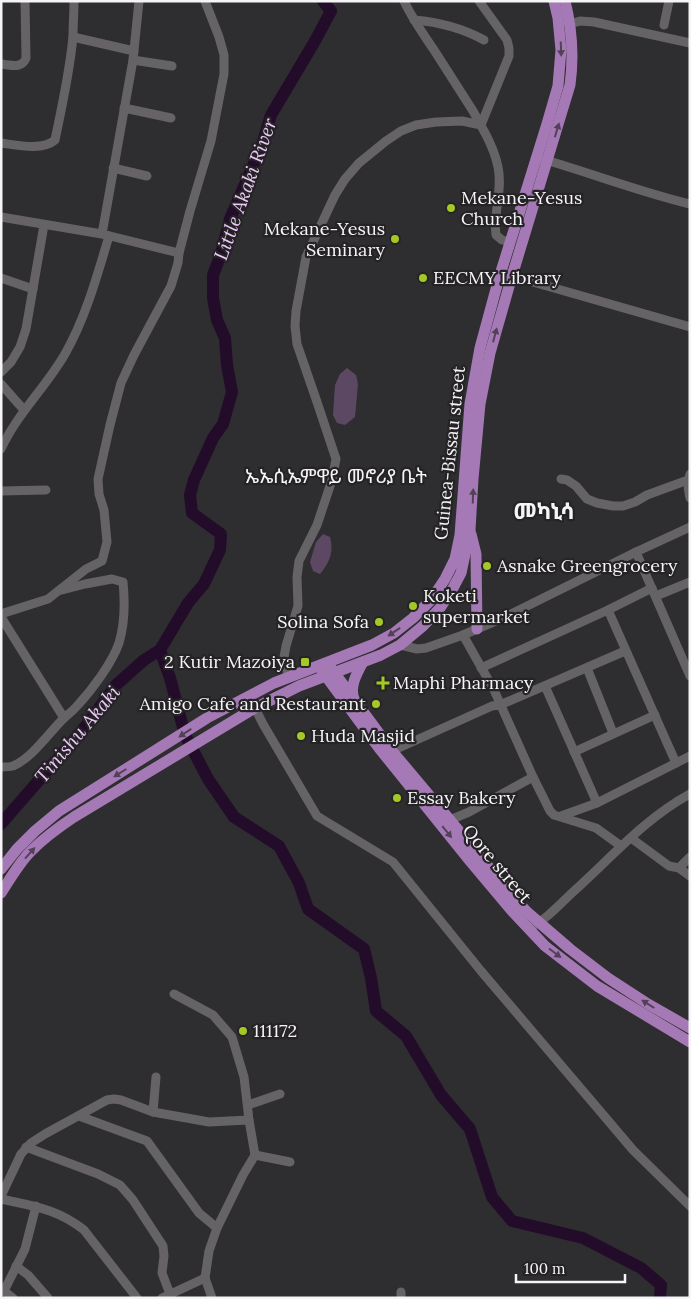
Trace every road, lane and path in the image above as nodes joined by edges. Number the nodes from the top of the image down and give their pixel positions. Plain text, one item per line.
1 (25, 1) edge
2 (74, 1) edge
3 (139, 1) edge
4 (205, 1) edge
5 (404, 1) edge
6 (479, 1) edge
7 (554, 1) edge
8 (565, 1) edge
9 (669, 1) edge
10 (414, 20) junction
11 (570, 24) junction
12 (664, 25) dead end
13 (73, 37) junction
14 (484, 40) dead end
15 (690, 43) edge
16 (133, 56) junction
17 (1, 64) edge
18 (172, 66) dead end
19 (124, 108) junction
20 (171, 118) dead end
21 (480, 125) junction
22 (1, 143) edge
23 (542, 159) junction
24 (113, 168) junction
25 (147, 176) dead end
26 (690, 204) edge
27 (1, 217) edge
28 (44, 225) junction
29 (105, 235) junction
30 (510, 242) junction
31 (179, 253) junction
32 (512, 276) junction
33 (1, 278) edge
34 (33, 290) junction
35 (690, 327) edge
36 (1, 372) edge
37 (1, 384) edge
38 (24, 410) junction
39 (2, 448) edge
40 (689, 477) edge
41 (561, 478) dead end
42 (46, 490) dead end
43 (1, 491) edge
44 (690, 498) edge
45 (690, 527) edge
46 (470, 530) junction
47 (636, 552) junction
48 (690, 582) edge
49 (59, 591) junction
50 (654, 592) junction
51 (608, 610) junction
52 (1, 615) edge
53 (477, 629) junction
54 (463, 635) junction
55 (400, 645) junction
56 (625, 651) junction
57 (362, 662) junction
58 (322, 664) junction
59 (481, 668) junction
60 (587, 668) junction
61 (330, 674) junction
62 (289, 676) junction
63 (690, 676) edge
64 (309, 683) junction
65 (545, 686) junction
66 (342, 697) junction
67 (356, 703) junction
68 (500, 705) junction
69 (255, 708) junction
70 (655, 715) junction
71 (64, 718) junction
72 (614, 733) junction
73 (392, 751) junction
74 (574, 752) junction
75 (690, 756) edge
76 (676, 763) junction
77 (1, 767) edge
78 (533, 777) junction
79 (690, 794) edge
80 (598, 802) junction
81 (560, 816) junction
82 (450, 820) junction
83 (631, 838) junction
84 (621, 846) junction
85 (690, 857) edge
86 (679, 868) junction
87 (1, 870) edge
88 (690, 876) edge
89 (1, 893) edge
90 (534, 926) junction
91 (174, 994) dead end
92 (686, 1028) edge
93 (690, 1042) edge
94 (156, 1078) dead end
95 (280, 1094) dead end
96 (248, 1105) junction
97 (153, 1112) junction
98 (79, 1116) junction
99 (249, 1120) junction
100 (26, 1148) junction
101 (255, 1155) junction
102 (290, 1162) dead end
103 (1, 1198) edge
104 (36, 1206) junction
105 (690, 1206) edge
106 (217, 1228) junction
107 (16, 1266) junction
108 (206, 1278) junction
109 (3, 1292) edge
110 (166, 1296) edge
111 (13, 1298) edge
112 (48, 1298) edge
113 (137, 1298) edge
114 (212, 1298) edge

1 - 17 street
2 - 13 street
3 - 16 street
4 - 31 street
5 - 10 street
6 - 21 street
7 -> 23 main road, Guinea-Bissau street
8 - 11 main road
9 - 12 street
10 - 14 street
10 - 21 street
11 - 15 street
23 -> 11 main road
13 - 16 street
13 - 22 street
16 - 18 street
16 - 19 street
19 - 20 street
19 - 24 street
21 - 30 street
21 - 62 street
23 - 26 street
23 - 30 main road, Guinea-Bissau street
23 - 32 main road
24 - 25 street
24 - 29 street
27 - 28 street
28 - 29 street
28 - 34 street
29 - 31 street
29 - 38 street
30 -> 58 main road, Guinea-Bissau street
31 - 49 street
32 - 35 street
46 -> 32 main road
33 - 34 street
34 - 36 street
37 - 38 street
38 - 39 street
40 - 41 street
40 - 44 street
42 - 43 street
45 - 47 street
46 - 53 main road
46 - 55 main road
47 - 50 street
47 - 53 street
48 - 50 street
49 - 52 street
49 - 71 street
50 - 51 street
50 - 63 street
51 - 56 street
51 - 59 street
52 - 71 street
53 - 54 street
54 - 55 street
54 - 59 street
55 - 57 main road
56 - 60 street
56 - 70 street
57 - 61 main road
57 - 67 main road
58 - 61 main road, Qore street
58 - 62 main road, Guinea-Bissau street
59 - 68 street
60 - 65 street
60 - 72 street
61 - 64 main road
61 - 66 main road, Qore street
61 - 67 main road, Qore street
62 -> 87 main road, Guinea-Bissau street
64 - 66 main road
64 - 69 main road
65 - 68 street
65 - 74 street
66 -> 90 main road, Qore street
67 - 73 main road, Qore street
68 - 73 street
68 - 78 street
89 -> 69 main road
69 - 105 street
70 - 72 street
70 - 76 street
71 - 77 street
72 - 74 street
73 - 82 main road, Qore street
74 - 80 street
75 - 76 street
76 - 80 street
78 - 81 street
78 - 82 street
79 - 83 street
80 - 81 street
81 - 84 street
82 - 90 main road, Qore street
83 - 84 street
83 - 86 street
84 - 90 street
85 - 86 street
86 - 88 street
90 - 92 main road, Qore street
91 - 96 street
92 - 93 main road, Qore street
94 - 97 street
95 - 96 street
96 - 99 street
97 - 98 street
97 - 99 street
98 - 100 street
98 - 106 street
99 - 101 street
100 - 103 street
100 - 110 street
101 - 102 street
101 - 106 street
103 - 104 street
104 - 107 street
104 - 113 street
106 - 108 street
107 - 109 street
107 - 112 street
108 - 110 street
108 - 114 street
109 - 111 street

